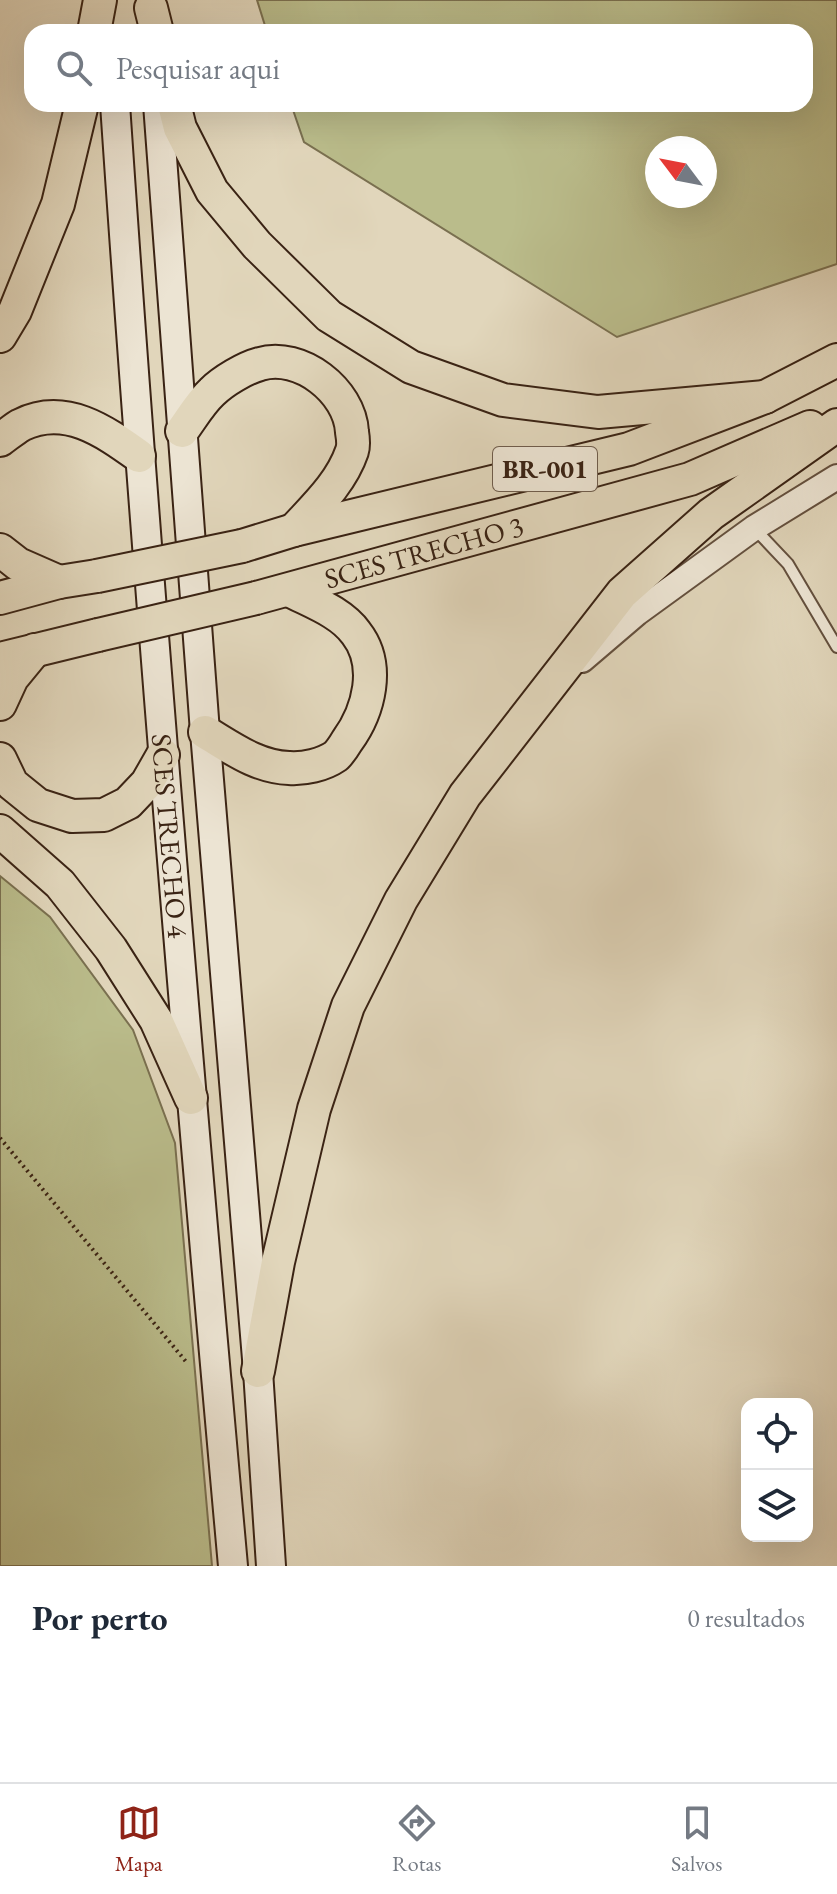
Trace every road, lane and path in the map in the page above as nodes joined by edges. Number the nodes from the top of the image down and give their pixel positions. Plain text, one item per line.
1 (100, 0) edge
2 (108, 0) edge
3 (96, 24) edge
4 (110, 24) edge
5 (80, 112) edge
6 (116, 112) edge
7 (159, 112) edge
8 (176, 112) edge
9 (0, 336) edge
10 (837, 360) edge
11 (765, 397) junction
12 (837, 415) edge
13 (837, 425) edge
14 (182, 431) junction
15 (0, 440) edge
16 (139, 456) junction
17 (837, 477) edge
18 (754, 528) junction
19 (294, 530) junction
20 (0, 550) edge
21 (59, 582) junction
22 (289, 590) junction
23 (0, 598) edge
24 (837, 647) edge
25 (35, 650) junction
26 (0, 659) edge
27 (541, 695) junction
28 (0, 704) edge
29 (205, 732) junction
30 (163, 755) junction
31 (0, 759) edge
32 (0, 831) edge
33 (191, 1098) junction
34 (0, 1138) edge
35 (188, 1364) dead end
36 (258, 1371) junction
37 (233, 1566) edge
38 (271, 1566) edge

1 - 3 highway
2 - 4 main road
5 - 9 highway
6 - 16 main road, SCES TRECHO 4
7 - 14 main road, SCES TRECHO 4
8 - 11 highway
10 - 11 highway, SCES TRECHO 3 / BR-001
11 - 19 highway, SCES TRECHO 3 / BR-001
12 - 22 highway, SCES TRECHO 3 / BR-001
13 - 27 highway
14 - 19 highway
14 - 29 main road, SCES TRECHO 4
15 - 16 highway
16 - 30 main road, SCES TRECHO 4
17 - 18 street
18 - 24 lane
18 - 27 street
19 - 21 highway, SCES TRECHO 3 / BR-001, bridge
20 - 21 highway
21 - 23 highway, SCES TRECHO 3 / BR-001
22 - 25 highway, SCES TRECHO 3 / BR-001, bridge
22 - 29 highway
25 - 26 highway, SCES TRECHO 3 / BR-001
25 - 28 highway
27 - 36 highway
29 - 36 main road, SCES TRECHO 4
30 - 31 highway
30 - 33 main road, SCES TRECHO 4
32 - 33 highway
33 - 37 main road, SCES TRECHO 4
34 - 35 path
36 - 38 main road, SCES TRECHO 4

